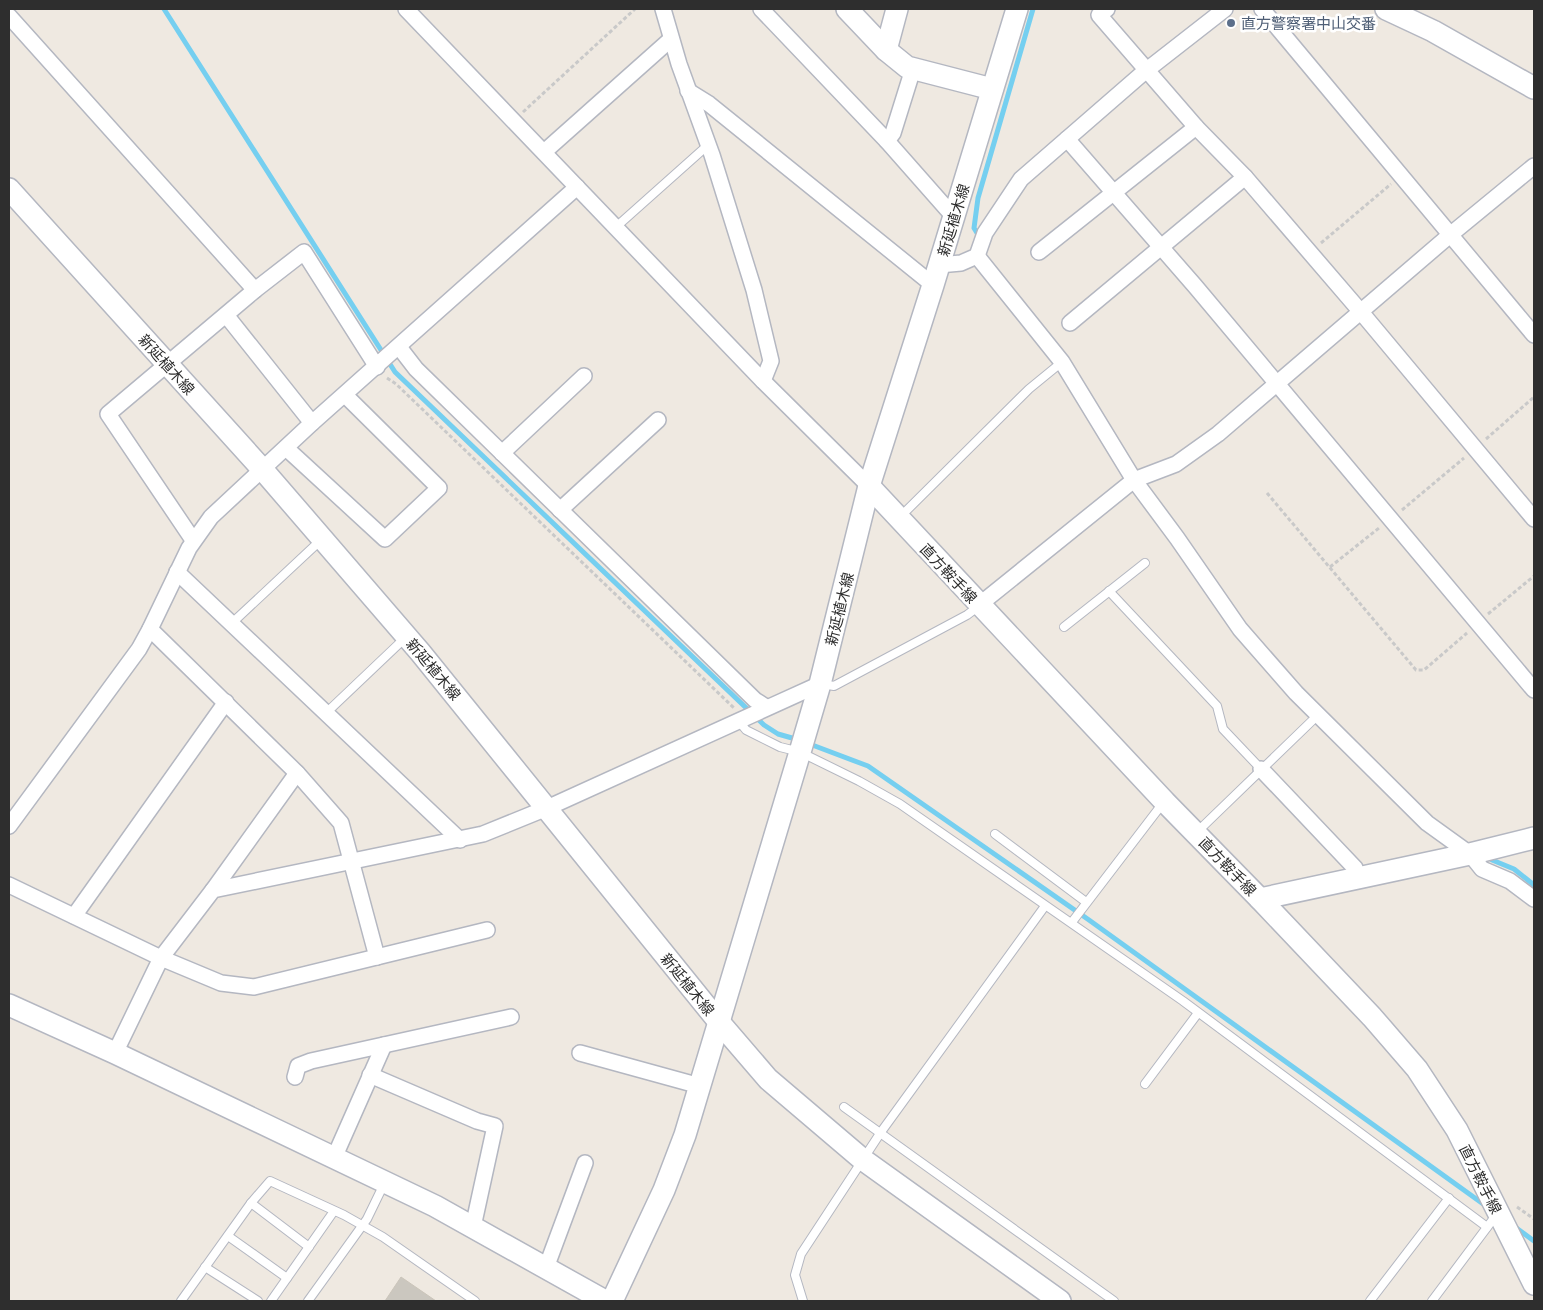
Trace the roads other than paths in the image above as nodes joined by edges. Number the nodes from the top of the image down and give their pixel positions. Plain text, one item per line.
1 (406, 9) edge
2 (663, 9) edge
3 (761, 9) edge
4 (847, 9) edge
5 (897, 9) edge
6 (1017, 9) edge
7 (1107, 9) edge
8 (1225, 9) edge
9 (1262, 9) edge
10 (1386, 9) edge
11 (9, 16) edge
12 (671, 39) junction
13 (886, 50) junction
14 (913, 69) junction
15 (1147, 70) junction
16 (992, 88) junction
17 (1534, 88) edge
18 (688, 91) junction
19 (1196, 127) junction
20 (1067, 139) junction
21 (887, 140) junction
22 (708, 145) junction
23 (544, 152) junction
24 (1534, 166) edge
25 (1245, 177) junction
26 (577, 187) junction
27 (9, 189) edge
28 (1113, 192) junction
29 (954, 217) junction
30 (616, 227) junction
31 (1450, 235) junction
32 (1162, 247) junction
33 (1040, 252) dead end
34 (977, 256) junction
35 (936, 275) junction
36 (255, 290) junction
37 (1361, 312) junction
38 (226, 315) junction
39 (1070, 323) dead end
40 (1534, 335) edge
41 (399, 347) junction
42 (1062, 362) junction
43 (167, 364) junction
44 (377, 367) junction
45 (584, 376) dead end
46 (763, 381) junction
47 (1277, 384) junction
48 (345, 395) junction
49 (658, 420) dead end
50 (312, 423) junction
51 (286, 448) junction
52 (502, 453) junction
53 (263, 470) junction
54 (1134, 480) junction
55 (870, 486) junction
56 (560, 510) junction
57 (899, 518) junction
58 (1534, 519) edge
59 (323, 539) junction
60 (193, 540) junction
61 (1145, 563) dead end
62 (177, 572) junction
63 (1109, 591) junction
64 (979, 605) junction
65 (232, 623) junction
66 (1064, 627) dead end
67 (150, 629) junction
68 (407, 637) junction
69 (820, 684) junction
70 (1534, 690) edge
71 (226, 702) junction
72 (766, 707) junction
73 (326, 713) junction
74 (1318, 715) junction
75 (738, 720) junction
76 (800, 752) junction
77 (1261, 769) junction
78 (297, 773) junction
79 (1165, 802) junction
80 (547, 808) junction
81 (9, 826) edge
82 (1196, 833) junction
83 (995, 834) dead end
84 (1534, 838) edge
85 (460, 840) junction
86 (1470, 854) junction
87 (351, 860) junction
88 (1359, 878) junction
89 (9, 884) edge
90 (213, 890) junction
91 (1260, 899) junction
92 (1534, 899) edge
93 (1086, 902) junction
94 (1045, 906) junction
95 (74, 916) junction
96 (1072, 922) junction
97 (487, 930) dead end
98 (377, 957) junction
99 (162, 958) junction
100 (9, 1005) edge
101 (1198, 1013) junction
102 (511, 1017) dead end
103 (719, 1022) junction
104 (384, 1045) junction
105 (114, 1053) junction
106 (580, 1053) dead end
107 (370, 1075) junction
108 (295, 1077) dead end
109 (1145, 1084) dead end
110 (700, 1086) junction
111 (844, 1107) dead end
112 (880, 1132) junction
113 (334, 1158) junction
114 (862, 1159) junction
115 (585, 1162) dead end
116 (385, 1182) junction
117 (1449, 1198) junction
118 (251, 1203) junction
119 (334, 1211) junction
120 (1493, 1219) junction
121 (362, 1227) junction
122 (473, 1227) junction
123 (228, 1236) junction
124 (1514, 1245) junction
125 (309, 1247) junction
126 (1534, 1254) edge
127 (205, 1267) junction
128 (546, 1268) junction
129 (287, 1278) junction
130 (1534, 1284) edge
131 (183, 1301) edge
132 (258, 1301) edge
133 (271, 1301) edge
134 (308, 1301) edge
135 (475, 1301) edge
136 (605, 1301) edge
137 (612, 1301) edge
138 (803, 1301) edge
139 (1060, 1301) edge
140 (1114, 1301) edge
141 (1370, 1301) edge
142 (1432, 1301) edge

1 - 23 street
2 - 12 street
3 - 21 street
4 - 13 main road
5 - 13 main road
6 - 16 main road, 新延植木線
7 - 15 street
8 - 15 street
9 - 31 street
10 - 17 main road
11 - 36 street
12 - 18 street
12 - 23 street
13 - 14 main road
14 - 16 main road
14 - 21 street
15 - 19 street
15 - 20 street
16 - 29 main road, 新延植木線
18 - 22 street
18 - 35 street
19 - 25 street
19 - 28 street
20 - 28 street
20 - 34 street
21 - 29 street
22 - 30 lane
22 - 46 street
23 - 26 street
24 - 31 street
25 - 32 street
25 - 37 street
26 - 30 street
26 - 41 street
27 - 43 main road, 新延植木線
28 - 32 street
28 - 33 street
29 - 35 main road, 新延植木線
30 - 46 street
31 - 37 street
31 - 40 street
32 - 39 street
32 - 47 street
34 - 35 street
34 - 42 street
35 - 55 main road, 新延植木線
36 - 38 street
36 - 44 street
37 - 47 street
37 - 58 street
38 - 43 street
38 - 50 street
41 - 44 street
41 - 52 street
42 - 54 street
42 - 57 lane
43 - 53 main road, 新延植木線
43 - 60 street
44 - 48 street
45 - 52 street
46 - 55 street
47 - 54 street
47 - 70 street
48 - 50 street
48 - 51 street
49 - 56 street
50 - 51 street
51 - 53 street
52 - 56 street
53 - 59 main road, 新延植木線
53 - 60 street
54 - 64 street
54 - 74 street
55 - 57 main road, 直方鞍手線
55 - 69 main road, 新延植木線
56 - 72 street
57 - 64 main road, 直方鞍手線
59 - 65 lane
59 - 68 main road, 新延植木線
60 - 62 street
61 - 63 lane
62 - 65 street
62 - 67 street
63 - 66 lane
63 - 77 lane
64 - 69 lane
64 - 79 main road, 直方鞍手線
65 - 73 street
67 - 71 street
67 - 81 street
68 - 73 lane
68 - 80 main road, 新延植木線
69 - 72 street
69 - 76 main road, 新延植木線
71 - 78 street
71 - 95 street
72 - 75 street
73 - 85 street
74 - 77 lane
74 - 86 street
75 - 76 lane
75 - 80 street
76 - 94 lane
76 - 103 main road, 新延植木線
77 - 82 lane
77 - 88 street
78 - 87 street
78 - 90 street
79 - 82 main road, 直方鞍手線
79 - 93 lane
80 - 85 street
80 - 103 main road, 新延植木線
82 - 91 main road, 直方鞍手線
83 - 93 lane
84 - 86 main road
85 - 87 street
86 - 88 main road
86 - 92 street
87 - 90 street
87 - 98 street
88 - 91 main road
89 - 95 street
90 - 99 street
91 - 120 main road, 直方鞍手線
93 - 96 lane
94 - 96 lane
94 - 112 lane
95 - 99 street
96 - 101 lane
97 - 98 street
98 - 99 street
99 - 105 street
100 - 105 main road
101 - 109 lane
101 - 117 lane
102 - 104 street
103 - 110 main road
103 - 114 main road
104 - 107 street
104 - 108 street
105 - 113 main road
106 - 110 street
107 - 113 street
107 - 122 street
110 - 137 main road
111 - 112 lane
112 - 114 lane
112 - 140 lane
113 - 116 main road
114 - 138 lane
114 - 139 main road
115 - 128 street
116 - 121 lane
116 - 122 main road
117 - 120 lane
117 - 141 lane
118 - 119 lane
118 - 123 lane
118 - 125 lane
119 - 121 lane
119 - 125 lane
120 - 124 main road, 直方鞍手線
120 - 142 lane
121 - 134 lane
121 - 135 lane
122 - 128 main road
123 - 127 lane
123 - 129 lane
124 - 126 street
124 - 130 main road, 直方鞍手線
125 - 129 lane
127 - 131 lane
127 - 132 lane
128 - 136 main road
129 - 133 lane

